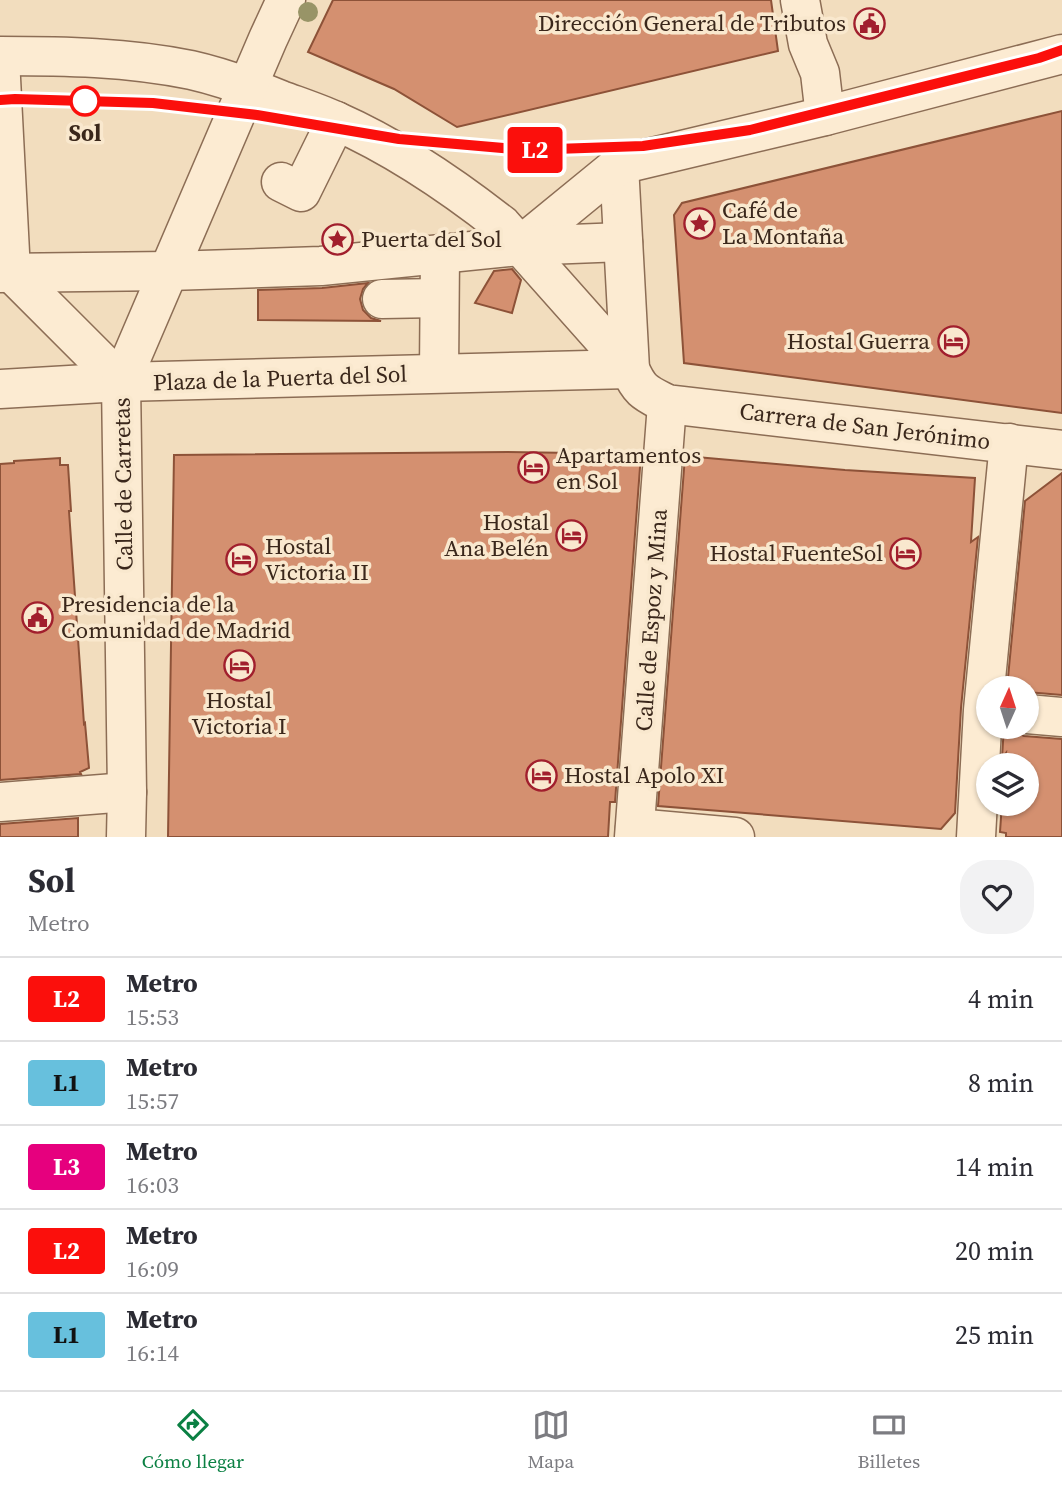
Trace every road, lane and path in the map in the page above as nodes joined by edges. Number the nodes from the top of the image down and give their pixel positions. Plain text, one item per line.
1 (286, 0) edge
2 (800, 0) edge
3 (1062, 54) edge
4 (0, 57) edge
5 (248, 87) junction
6 (825, 116) junction
7 (331, 131) junction
8 (629, 162) junction
9 (281, 183) dead end
10 (623, 242) junction
11 (520, 246) junction
12 (440, 254) junction
13 (169, 271) junction
14 (4, 276) edge
15 (439, 298) junction
16 (382, 299) dead end
17 (630, 369) junction
18 (439, 373) junction
19 (121, 382) junction
20 (0, 389) edge
21 (667, 404) junction
22 (1009, 443) junction
23 (1062, 450) edge
24 (989, 676) edge
25 (1040, 715) edge
26 (1062, 717) edge
27 (984, 739) edge
28 (127, 792) junction
29 (0, 802) edge
30 (635, 833) edge
31 (126, 837) edge
32 (735, 837) edge
33 (976, 837) edge

1 - 5 street, Plaza de la Puerta del Sol
2 - 6 street
3 - 6 street
4 - 5 street
4 - 14 street
5 - 7 street
5 - 13 street, Plaza de la Puerta del Sol
6 - 8 street
7 - 9 street
7 - 11 street
8 - 10 street
8 - 11 street
10 - 11 street
10 - 17 street
11 - 12 street
11 - 17 street
12 - 13 street
12 - 15 street, Plaza de la Puerta del Sol
13 - 14 street
13 - 19 street, Plaza de la Puerta del Sol
14 - 19 street, Plaza de la Puerta del Sol
15 - 16 street
15 - 18 street, Plaza de la Puerta del Sol
17 - 18 street, Plaza de la Puerta del Sol
17 - 21 street
18 - 19 street, Plaza de la Puerta del Sol
19 - 20 street, Plaza de la Puerta del Sol
19 - 28 street, Calle de Carretas
21 - 22 street, Carrera de San Jerónimo
21 - 30 street, Calle de Espoz y Mina
22 - 23 street, Carrera de San Jerónimo
22 - 24 street
25 - 26 street
27 - 33 street
28 - 29 street
28 - 31 street, Calle de Carretas
30 - 32 street

